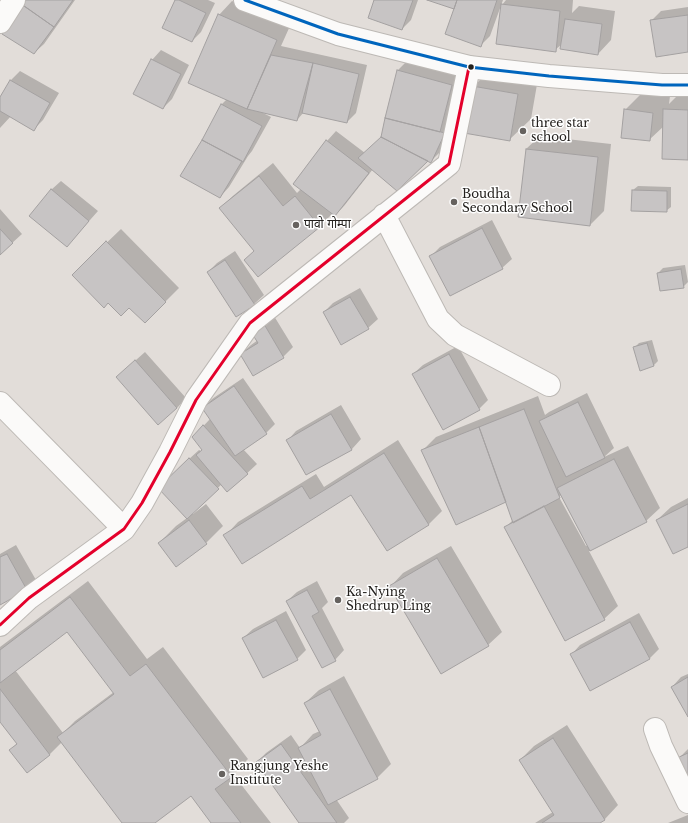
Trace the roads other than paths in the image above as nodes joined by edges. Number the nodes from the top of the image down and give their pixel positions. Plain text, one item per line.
1 (14, 0) edge
2 (245, 0) edge
3 (0, 22) edge
4 (468, 67) junction
5 (688, 84) edge
6 (384, 215) junction
7 (549, 385) dead end
8 (0, 403) edge
9 (124, 529) junction
10 (0, 625) edge
11 (655, 730) dead end
12 (688, 802) edge

1 - 3 street
2 - 4 street
4 - 5 street
4 - 6 street
6 - 7 street
6 - 9 street
8 - 9 street
9 - 10 street
11 - 12 street

